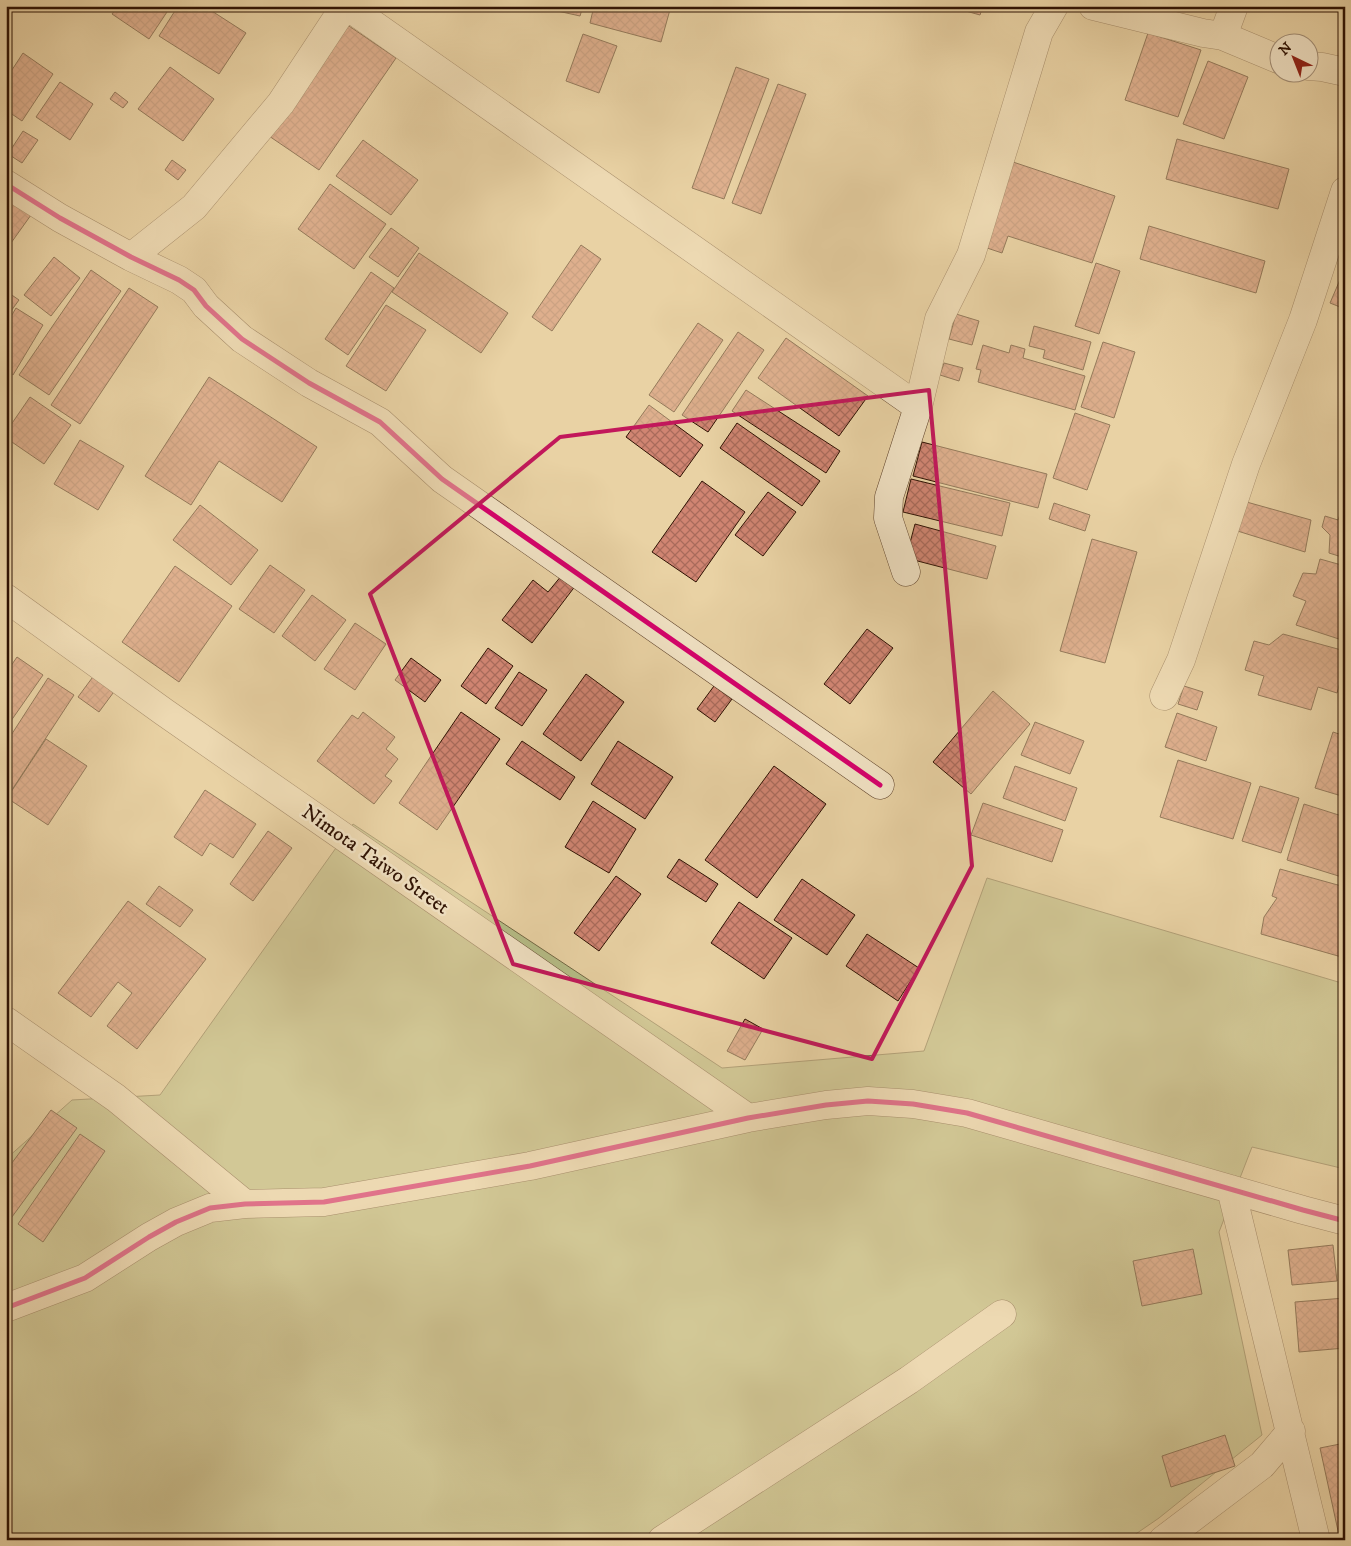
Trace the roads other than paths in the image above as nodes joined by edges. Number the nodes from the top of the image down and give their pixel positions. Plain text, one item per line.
1 (346, 6) edge
2 (1054, 6) edge
3 (1093, 6) edge
4 (1234, 6) edge
5 (1223, 36) junction
6 (1268, 55) edge
7 (1318, 67) edge
8 (1345, 72) edge
9 (6, 184) edge
10 (1345, 191) edge
11 (131, 257) junction
12 (918, 407) junction
13 (906, 572) dead end
14 (6, 598) edge
15 (1164, 696) dead end
16 (880, 785) dead end
17 (6, 1021) edge
18 (748, 1118) junction
19 (1231, 1189) junction
20 (244, 1204) junction
21 (1345, 1221) edge
22 (6, 1308) edge
23 (1002, 1314) dead end
24 (1291, 1431) junction
25 (662, 1540) edge
26 (1163, 1540) edge
27 (1316, 1540) edge

1 - 11 street
1 - 12 street
2 - 12 street
3 - 5 street
4 - 5 street
5 - 6 street
7 - 8 street
9 - 11 street
10 - 15 street
11 - 16 street
12 - 13 street
14 - 18 street, Nimota Taiwo Street
17 - 20 street
18 - 19 street
18 - 20 street
19 - 21 street
19 - 24 street
20 - 22 street
23 - 25 street
24 - 26 street
24 - 27 street

